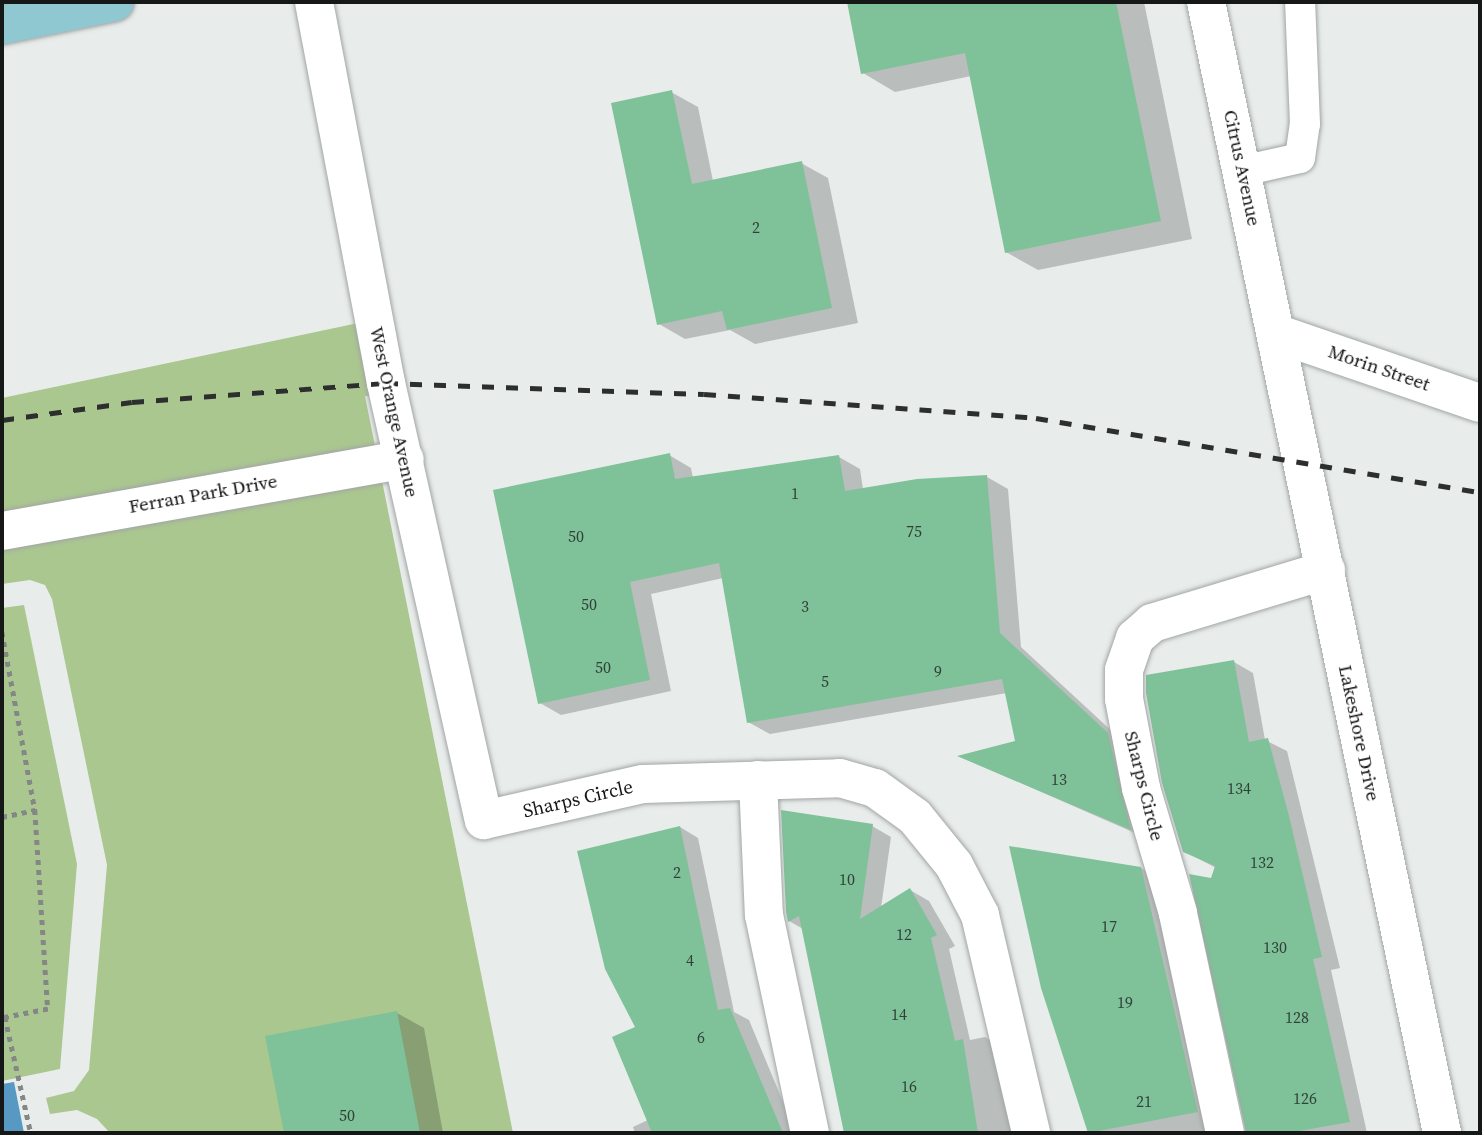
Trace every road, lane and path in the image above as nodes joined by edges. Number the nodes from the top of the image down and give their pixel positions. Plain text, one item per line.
1 (115, 2) edge
2 (314, 2) edge
3 (1206, 2) edge
4 (1300, 2) edge
5 (2, 25) edge
6 (1242, 171) junction
7 (1278, 334) junction
8 (1480, 403) edge
9 (405, 459) junction
10 (2, 531) edge
11 (1326, 570) junction
12 (2, 632) edge
13 (758, 780) junction
14 (35, 810) junction
15 (2, 817) edge
16 (484, 821) joint
17 (3, 1017) edge
18 (31, 1133) edge
19 (810, 1133) edge
20 (1031, 1133) edge
21 (1225, 1133) edge
22 (1442, 1133) edge

1 - 5 main road
2 - 9 street, West Orange Avenue
3 - 6 street, Citrus Avenue
4 - 6 lane
6 - 7 street, Citrus Avenue
7 - 8 street, Morin Street
7 - 11 street, Lakeshore Drive
9 - 10 street, Ferran Park Drive
9 - 16 street, West Orange Avenue
11 - 21 street, Sharps Circle
11 - 22 street, Lakeshore Drive
12 - 14 path
13 - 16 street, Sharps Circle
13 - 19 street
13 - 20 street, Sharps Circle
14 - 15 path
14 - 17 path
17 - 18 path

